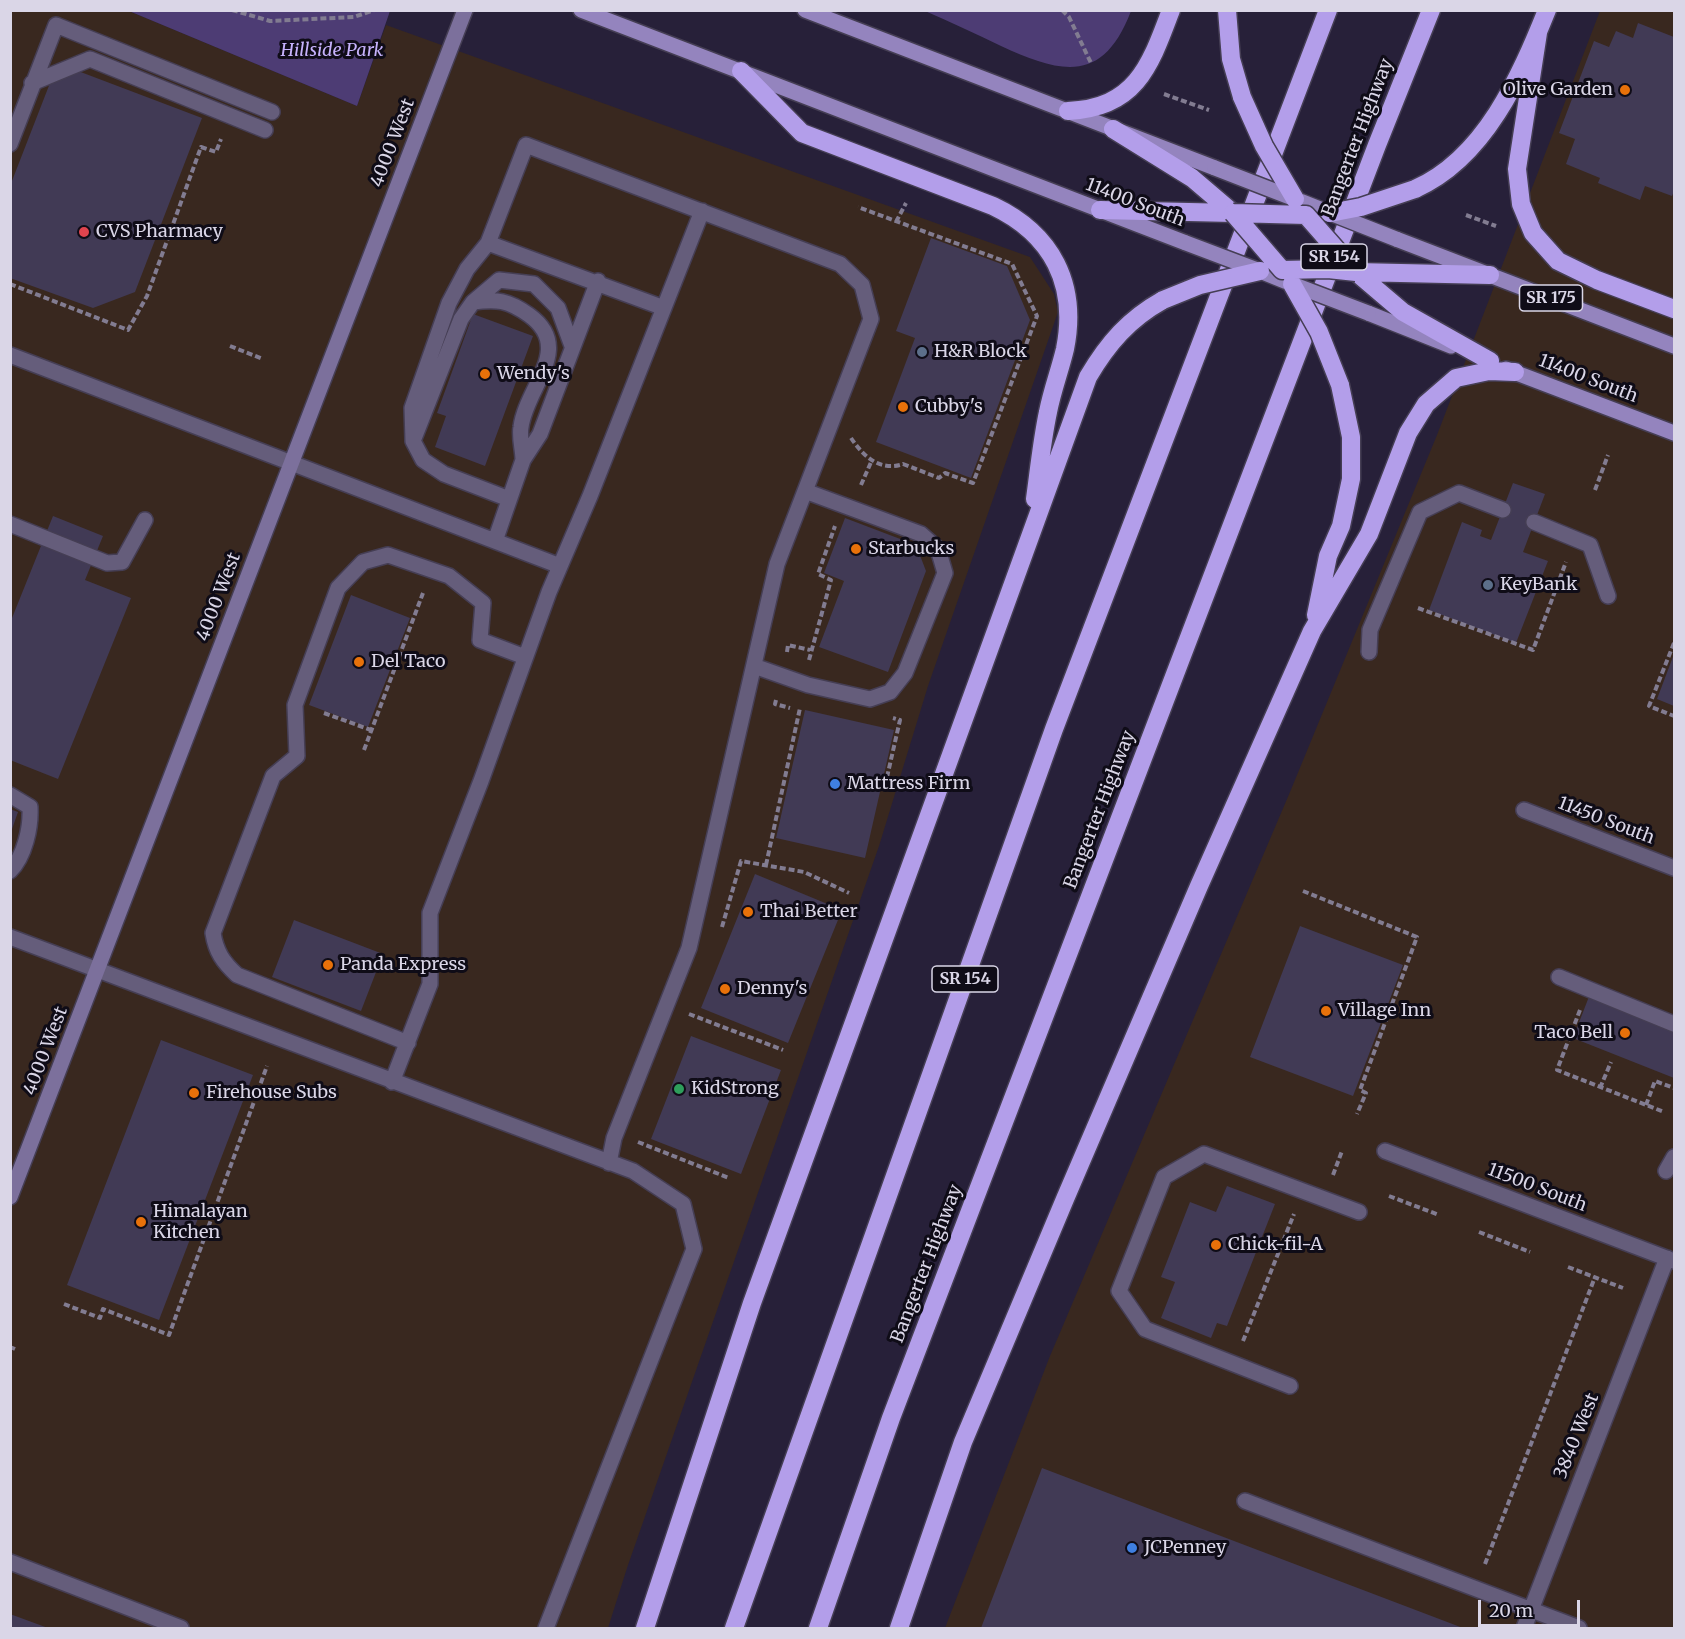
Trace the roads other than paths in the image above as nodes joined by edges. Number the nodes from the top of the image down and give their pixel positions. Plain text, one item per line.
1 (465, 10) edge
2 (581, 10) edge
3 (805, 10) edge
4 (1171, 10) edge
5 (1227, 10) edge
6 (1328, 10) edge
7 (1431, 10) edge
8 (1547, 10) edge
9 (1538, 33) junction
10 (741, 71) junction
11 (32, 83) junction
12 (1068, 111) junction
13 (272, 112) dead end
14 (1113, 129) junction
15 (265, 130) dead end
16 (10, 144) edge
17 (1295, 199) junction
18 (1100, 210) junction
19 (702, 212) junction
20 (1233, 213) junction
21 (1330, 213) junction
22 (1306, 215) junction
23 (488, 243) junction
24 (1260, 271) junction
25 (1356, 272) junction
26 (1490, 275) junction
27 (1287, 277) junction
28 (598, 281) junction
29 (472, 302) junction
30 (664, 308) junction
31 (1674, 309) edge
32 (572, 346) junction
33 (1674, 346) edge
34 (10, 356) edge
35 (1490, 361) junction
36 (1515, 372) junction
37 (1674, 433) edge
38 (413, 441) junction
39 (523, 460) junction
40 (291, 463) junction
41 (805, 491) junction
42 (509, 498) junction
43 (1503, 510) dead end
44 (145, 520) dead end
45 (1534, 522) dead end
46 (10, 524) edge
47 (1030, 534) junction
48 (495, 541) junction
49 (560, 566) junction
50 (1608, 596) dead end
51 (1312, 631) junction
52 (1370, 652) dead end
53 (525, 657) junction
54 (754, 666) junction
55 (10, 795) edge
56 (1524, 810) dead end
57 (1674, 868) edge
58 (10, 871) edge
59 (10, 937) edge
60 (98, 970) junction
61 (1559, 976) dead end
62 (1674, 1024) edge
63 (408, 1043) junction
64 (392, 1082) junction
65 (1385, 1151) dead end
66 (1674, 1157) edge
67 (609, 1163) junction
68 (1666, 1171) dead end
69 (10, 1197) edge
70 (1359, 1212) dead end
71 (1670, 1260) edge
72 (1290, 1386) dead end
73 (1245, 1501) dead end
74 (10, 1562) edge
75 (1531, 1610) junction
76 (181, 1629) edge
77 (546, 1629) edge
78 (645, 1629) edge
79 (734, 1629) edge
80 (818, 1629) edge
81 (899, 1629) edge
82 (1524, 1629) edge
83 (1579, 1629) edge

1 - 40 main road, 4000 West
2 - 10 main road, 11400 South
3 - 12 main road
4 - 12 highway
5 - 17 highway, bridge
6 - 79 highway, SR 154
7 - 80 highway, Bangerter Highway / SR 154
8 - 9 highway
9 - 21 highway, bridge
9 - 31 highway
10 - 18 main road, 11400 South
10 - 47 highway
11 - 13 lane
11 - 15 lane
11 - 16 lane
12 - 14 main road
14 - 17 main road, bridge
14 - 20 highway
17 - 21 main road, SR 175
17 - 22 highway, bridge
18 - 20 highway
18 - 24 main road, 11400 South, bridge
19 - 23 lane
19 - 30 lane
19 - 41 lane
20 - 22 highway, bridge
20 - 27 highway, bridge
21 - 22 highway
21 - 26 main road, SR 175, bridge
22 - 25 highway, bridge
23 - 28 lane
23 - 38 lane
24 - 27 highway
24 - 47 highway, bridge
25 - 26 highway
25 - 27 highway, bridge
25 - 35 highway
26 - 33 main road, SR 175
27 - 35 main road, 11400 South, bridge
27 - 51 highway, bridge
28 - 30 lane
28 - 32 lane
29 - 32 lane
29 - 38 lane
29 - 39 lane
30 - 49 lane
32 - 39 lane
34 - 40 lane
35 - 36 main road, 11400 South
36 - 37 main road, 11400 South
36 - 51 highway
38 - 42 lane
39 - 42 lane
40 - 48 lane
40 - 60 main road, 4000 West
41 - 54 lane
41 - 54 lane
42 - 48 lane
43 - 52 lane
44 - 46 lane
45 - 50 lane
47 - 78 highway
48 - 49 lane
49 - 53 lane
51 - 81 highway
53 - 63 lane
53 - 63 lane
54 - 67 lane
55 - 58 lane
56 - 57 lane, 11450 South
59 - 60 lane
60 - 64 lane
60 - 69 main road, 4000 West
61 - 62 lane
63 - 64 lane
64 - 67 lane
65 - 71 lane, 11500 South
66 - 68 lane
67 - 77 lane
70 - 72 lane
71 - 75 lane, 3840 West
73 - 75 lane
74 - 76 lane
75 - 82 lane, 3840 West
75 - 83 lane

